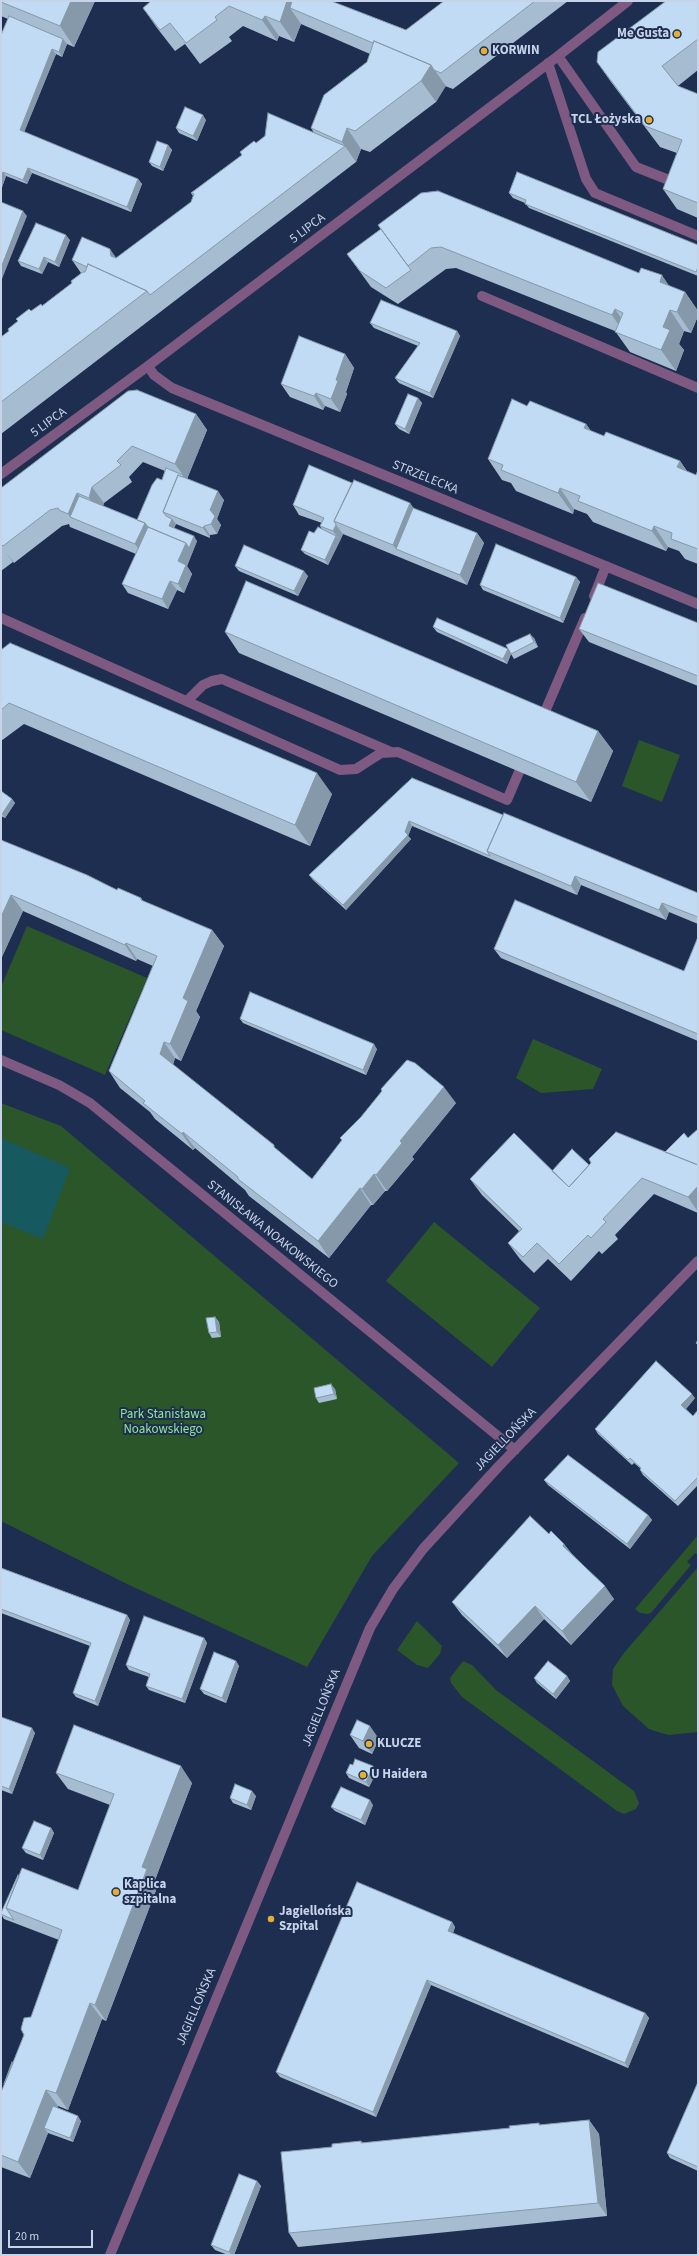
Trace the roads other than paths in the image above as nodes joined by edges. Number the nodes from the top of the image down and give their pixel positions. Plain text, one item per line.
1 (628, 1) edge
2 (558, 56) junction
3 (548, 63) junction
4 (686, 186) edge
5 (698, 236) edge
6 (482, 296) dead end
7 (148, 366) junction
8 (698, 388) edge
9 (1, 474) edge
10 (606, 566) junction
11 (698, 604) edge
12 (1, 618) edge
13 (187, 701) junction
14 (541, 721) edge
15 (389, 751) junction
16 (519, 772) edge
17 (1, 1060) edge
18 (698, 1261) edge
19 (515, 1450) junction
20 (110, 2255) edge

1 - 2 street, 5 LIPCA
2 - 3 street, 5 LIPCA
2 - 4 street
3 - 5 street
3 - 7 street, 5 LIPCA
6 - 8 street
7 - 9 street, 5 LIPCA
7 - 10 street, STRZELECKA
10 - 11 street, STRZELECKA
10 - 14 street
12 - 13 street
13 - 15 street
13 - 15 street
15 - 16 street
17 - 19 street, STANISŁAWA NOAKOWSKIEGO
18 - 19 street, JAGIELLOŃSKA
19 - 20 street, JAGIELLOŃSKA

